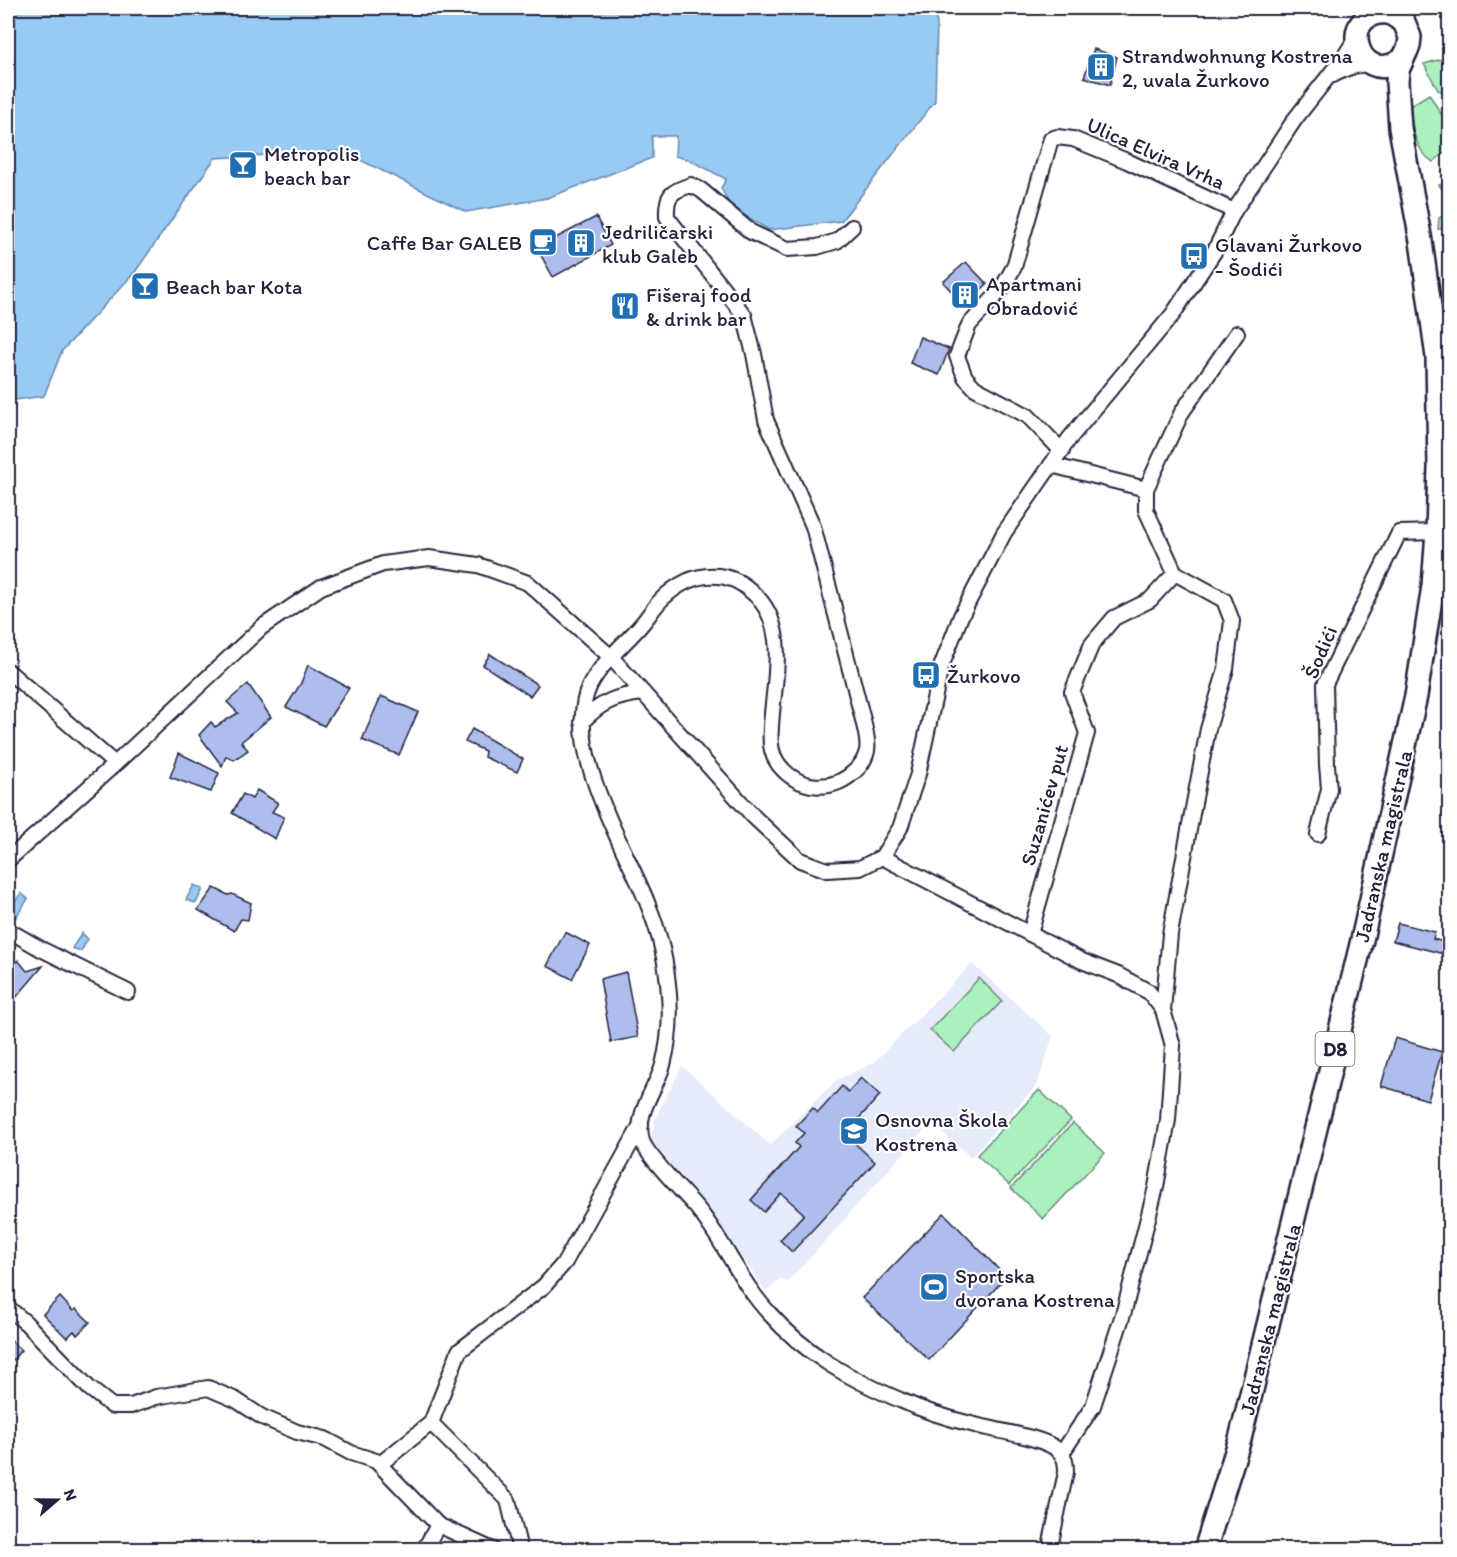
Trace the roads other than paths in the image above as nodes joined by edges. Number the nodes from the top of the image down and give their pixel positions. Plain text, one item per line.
1 (1393, 11) edge
2 (1359, 23) edge
3 (1401, 60) junction
4 (1373, 64) junction
5 (1326, 80) junction
6 (1400, 128) junction
7 (1234, 211) junction
8 (852, 227) dead end
9 (1237, 333) dead end
10 (1062, 451) junction
11 (1051, 465) junction
12 (1146, 489) junction
13 (1444, 499) edge
14 (1437, 532) junction
15 (1175, 573) junction
16 (612, 657) junction
17 (8, 671) edge
18 (643, 693) junction
19 (582, 722) junction
20 (114, 764) junction
21 (1318, 834) dead end
22 (882, 857) junction
23 (8, 860) edge
24 (8, 930) edge
25 (1030, 934) junction
26 (128, 992) dead end
27 (1162, 1010) junction
28 (642, 1124) junction
29 (8, 1308) edge
30 (431, 1423) junction
31 (1062, 1453) junction
32 (380, 1464) junction
33 (438, 1525) junction
34 (424, 1550) edge
35 (493, 1550) edge
36 (520, 1550) edge
37 (1052, 1550) edge
38 (1205, 1550) edge

1 - 2 main road, Jadranska magistrala / D8
1 - 3 main road, Jadranska magistrala / D8
2 - 4 main road, Jadranska magistrala / D8
2 - 5 street
3 - 4 main road
3 - 6 main road, Jadranska magistrala / D8
4 - 5 street
4 - 6 main road, Jadranska magistrala / D8
5 - 7 street
6 - 13 main road, Jadranska magistrala / D8
7 - 10 street
7 - 10 street, Ulica Elvira Vrha
8 - 16 street
9 - 12 street
10 - 11 street
11 - 12 street
11 - 22 street
12 - 15 street
13 - 14 main road, Jadranska magistrala / D8
14 - 21 street, Šodići
14 - 38 main road, Jadranska magistrala / D8
15 - 25 street, Suzanićev put
15 - 27 street
16 - 18 street
16 - 19 street
16 - 20 street
17 - 20 street
18 - 19 street
18 - 22 street
19 - 28 street
20 - 23 street
22 - 25 street
24 - 26 street
25 - 27 street
27 - 31 street
28 - 30 street
28 - 31 street
29 - 32 street
30 - 32 street
30 - 36 street
31 - 37 street
32 - 33 street
33 - 34 street
33 - 35 street

